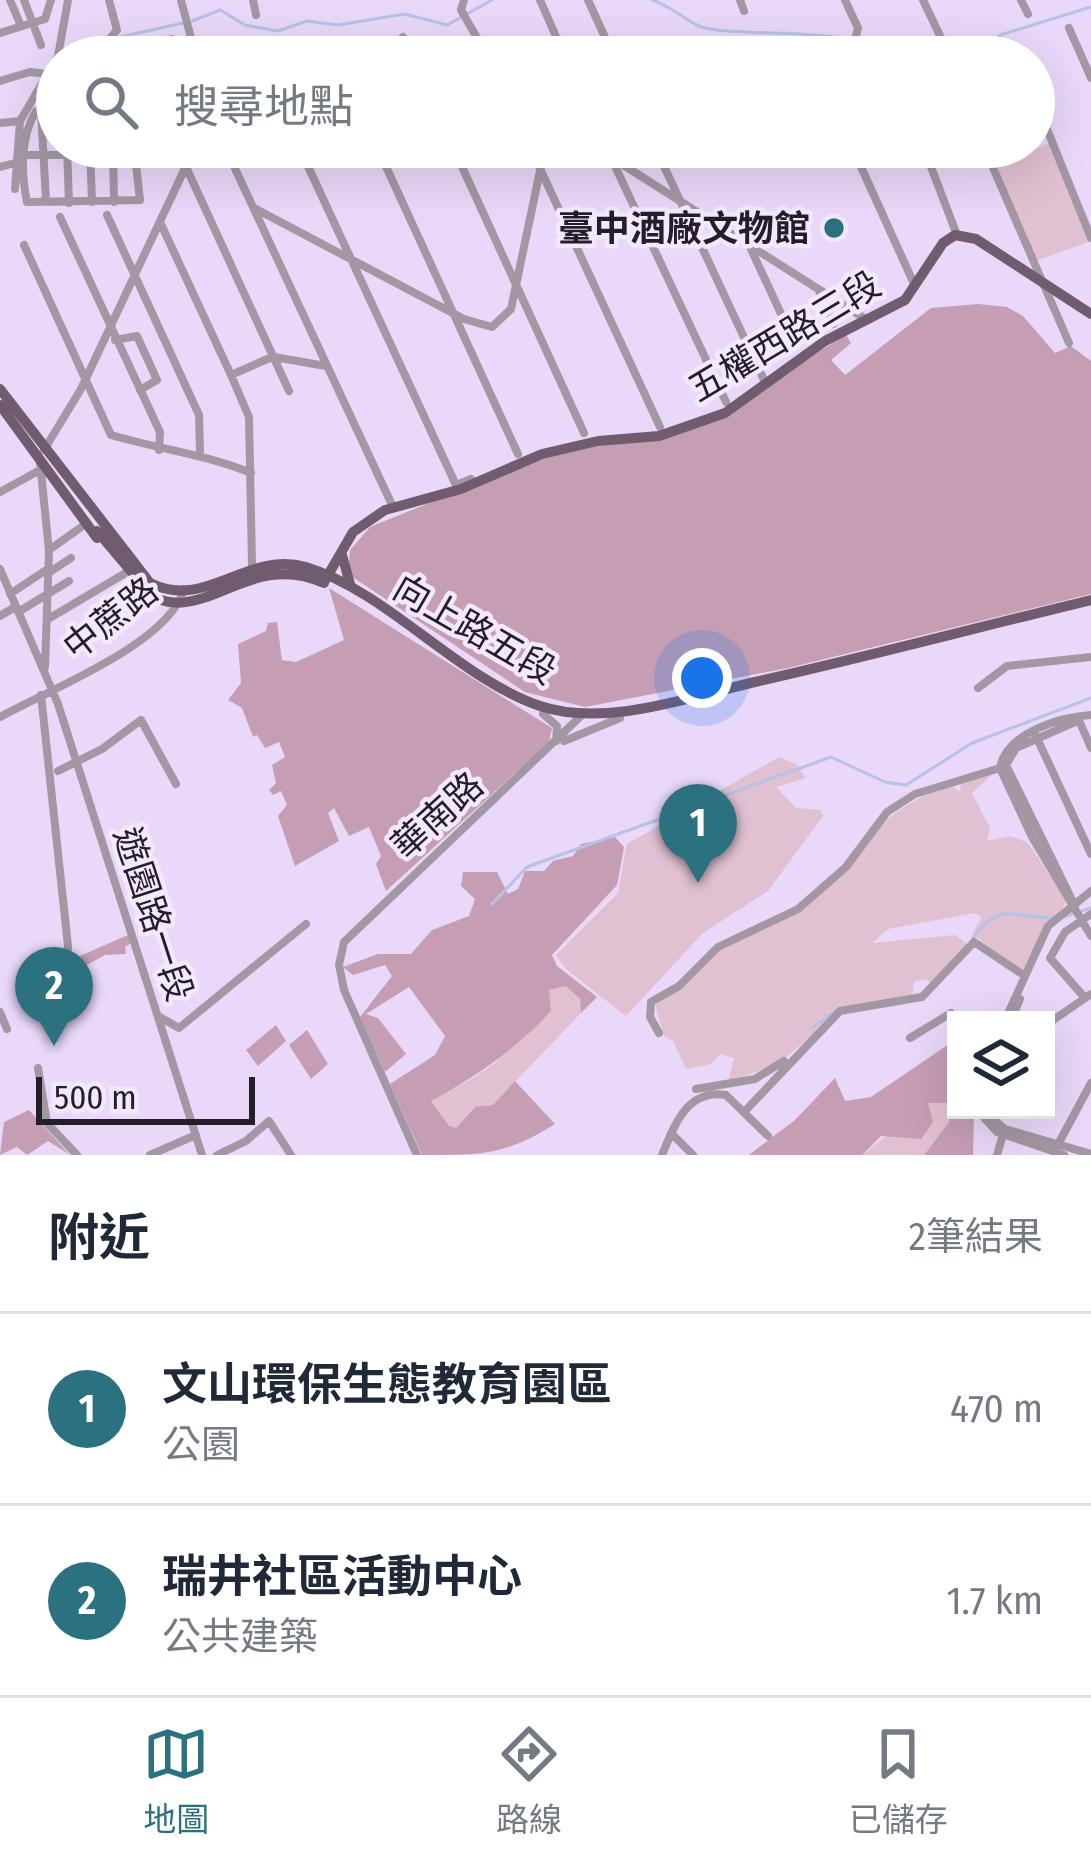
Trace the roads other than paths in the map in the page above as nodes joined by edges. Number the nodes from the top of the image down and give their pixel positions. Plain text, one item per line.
1 (24, 0) edge
2 (51, 0) edge
3 (68, 0) edge
4 (109, 0) edge
5 (181, 0) edge
6 (253, 0) edge
7 (464, 0) edge
8 (540, 0) edge
9 (588, 0) edge
10 (740, 0) edge
11 (845, 0) edge
12 (923, 0) edge
13 (1021, 0) edge
14 (5, 1) edge
15 (745, 11) dead end
16 (1028, 14) dead end
17 (256, 15) dead end
18 (26, 25) junction
19 (1069, 28) dead end
20 (0, 33) edge
21 (62, 36) edge
22 (112, 36) edge
23 (191, 36) edge
24 (478, 36) edge
25 (556, 36) edge
26 (604, 36) edge
27 (854, 36) edge
28 (940, 36) edge
29 (36, 38) edge
30 (36, 73) edge
31 (1091, 78) edge
32 (0, 81) edge
33 (36, 93) edge
34 (36, 115) edge
35 (20, 121) junction
36 (0, 123) edge
37 (1055, 150) edge
38 (24, 155) junction
39 (36, 156) edge
40 (15, 164) junction
41 (0, 167) edge
42 (44, 168) edge
43 (68, 168) edge
44 (91, 168) edge
45 (113, 168) edge
46 (137, 168) edge
47 (184, 168) edge
48 (186, 168) edge
49 (235, 168) edge
50 (309, 168) edge
51 (387, 168) edge
52 (463, 168) edge
53 (540, 168) joint
54 (616, 168) edge
55 (628, 168) edge
56 (664, 168) edge
57 (862, 168) edge
58 (931, 168) edge
59 (993, 168) edge
60 (634, 172) junction
61 (668, 176) junction
62 (193, 181) junction
63 (622, 181) junction
64 (178, 183) junction
65 (656, 185) junction
66 (15, 189) dead end
67 (550, 190) junction
68 (533, 194) junction
69 (46, 201) junction
70 (92, 202) junction
71 (114, 202) junction
72 (681, 202) junction
73 (69, 203) junction
74 (254, 208) junction
75 (701, 214) junction
76 (107, 215) dead end
77 (60, 217) dead end
78 (274, 218) junction
79 (691, 225) junction
80 (264, 228) junction
81 (159, 234) junction
82 (957, 235) junction
83 (342, 238) junction
84 (1091, 238) edge
85 (24, 245) dead end
86 (750, 246) junction
87 (332, 248) junction
88 (523, 257) junction
89 (352, 259) junction
90 (505, 260) junction
91 (771, 260) junction
92 (129, 261) junction
93 (1034, 261) junction
94 (140, 263) junction
95 (370, 268) junction
96 (760, 268) junction
97 (1022, 268) junction
98 (135, 275) junction
99 (360, 277) junction
100 (517, 283) junction
101 (1046, 285) junction
102 (129, 286) junction
103 (915, 286) junction
104 (141, 287) junction
105 (443, 290) junction
106 (818, 290) junction
107 (428, 299) junction
108 (1068, 300) junction
109 (838, 302) junction
110 (526, 304) junction
111 (102, 309) junction
112 (511, 309) junction
113 (1056, 310) junction
114 (117, 312) junction
115 (453, 312) junction
116 (828, 312) junction
117 (1091, 314) edge
118 (868, 320) junction
119 (472, 322) junction
120 (833, 324) dead end
121 (110, 326) junction
122 (462, 331) junction
123 (104, 340) junction
124 (117, 340) junction
125 (795, 344) dead end
126 (1069, 344) dead end
127 (272, 357) junction
128 (78, 364) junction
129 (92, 365) junction
130 (326, 366) junction
131 (231, 375) junction
132 (763, 378) dead end
133 (83, 384) junction
134 (0, 387) edge
135 (140, 390) junction
136 (289, 391) dead end
137 (0, 402) edge
138 (726, 403) dead end
139 (660, 427) dead end
140 (584, 433) dead end
141 (44, 450) junction
142 (159, 450) junction
143 (200, 452) junction
144 (518, 454) dead end
145 (53, 473) junction
146 (250, 473) junction
147 (494, 475) junction
148 (0, 492) edge
149 (394, 508) junction
150 (87, 524) junction
151 (49, 551) junction
152 (340, 554) junction
153 (71, 558) dead end
154 (252, 564) junction
155 (315, 566) junction
156 (0, 568) edge
157 (46, 572) junction
158 (124, 574) junction
159 (327, 578) junction
160 (69, 581) dead end
161 (350, 584) dead end
162 (49, 593) junction
163 (10, 594) junction
164 (179, 600) junction
165 (1091, 603) edge
166 (17, 609) junction
167 (0, 616) edge
168 (48, 619) junction
169 (1091, 657) edge
170 (44, 668) junction
171 (978, 688) dead end
172 (54, 690) junction
173 (41, 695) junction
174 (543, 714) dead end
175 (0, 716) edge
176 (582, 716) junction
177 (1091, 717) edge
178 (620, 718) dead end
179 (1078, 719) junction
180 (1035, 735) junction
181 (556, 743) junction
182 (1091, 748) edge
183 (543, 755) junction
184 (77, 762) junction
185 (1000, 768) junction
186 (58, 772) dead end
187 (176, 784) dead end
188 (1091, 854) edge
189 (1091, 893) edge
190 (1070, 908) junction
191 (1091, 914) edge
192 (306, 924) dead end
193 (1091, 936) edge
194 (1025, 976) junction
195 (66, 986) dead end
196 (1088, 996) edge
197 (1014, 1011) edge
198 (1016, 1011) edge
199 (0, 1012) edge
200 (947, 1015) edge
201 (158, 1016) junction
202 (1055, 1019) edge
203 (7, 1029) dead end
204 (659, 1033) dead end
205 (910, 1038) dead end
206 (795, 1053) junction
207 (38, 1068) dead end
208 (1091, 1083) edge
209 (696, 1089) dead end
210 (745, 1111) junction
211 (990, 1119) edge
212 (1004, 1132) junction
213 (671, 1133) junction
214 (196, 1136) junction
215 (768, 1136) dead end
216 (1058, 1151) edge
217 (1091, 1154) edge
218 (77, 1155) edge
219 (150, 1155) edge
220 (202, 1155) edge
221 (217, 1155) edge
222 (291, 1155) edge
223 (418, 1155) edge
224 (662, 1155) edge
225 (693, 1155) edge
226 (997, 1155) edge

1 - 18 street
2 - 18 street
3 - 21 street
4 - 22 street
5 - 23 street
6 - 17 street
7 - 24 street
8 - 25 street
9 - 26 street
10 - 15 street
11 - 27 street
12 - 28 street
13 - 16 street
14 - 18 street
18 - 20 street
18 - 29 street
19 - 31 street
30 - 32 street
33 - 35 street
34 - 38 street
35 - 36 street
35 - 40 street
37 - 84 street
38 - 39 street
38 - 69 street
40 - 41 street
40 - 66 street
42 - 69 street
43 - 73 street
44 - 70 street
45 - 71 street
46 - 71 street
47 - 64 street
48 - 62 street
49 - 74 street
50 - 83 street
51 - 105 street
52 - 90 street
53 - 67 street
53 - 68 street
54 - 63 street
55 - 60 street
56 - 61 street
57 - 103 street
58 - 82 street
59 - 93 street
60 - 63 street
60 - 65 street
61 - 65 street
61 - 72 street
62 - 64 street
62 - 127 street
63 - 138 street
64 - 81 street
65 - 72 street
67 - 68 street
67 - 139 street
68 - 88 street
69 - 73 street
70 - 71 street
70 - 73 street
72 - 75 street
72 - 79 street
74 - 78 street
74 - 80 street
75 - 79 street
75 - 86 street
76 - 92 street
77 - 111 street
78 - 80 street
78 - 87 street
79 - 132 street
80 - 130 street
81 - 94 street
81 - 131 street
82 - 97 main road
82 - 103 main road, 五權西路三段
83 - 87 street
83 - 89 street
85 - 128 street
86 - 91 street
86 - 96 street
87 - 89 street
88 - 90 street
88 - 100 street
89 - 95 street
89 - 99 street
90 - 100 street
91 - 96 street
91 - 106 street
92 - 94 street
92 - 98 street
93 - 97 main road
93 - 101 street
94 - 98 street
95 - 99 street
95 - 107 street
96 - 125 street
97 - 101 main road
98 - 102 street
98 - 104 street
99 - 147 street
100 - 110 street
100 - 112 street
101 - 108 main road
101 - 113 street
102 - 104 street
102 - 114 street
103 - 118 main road, 五權西路三段
104 - 143 street
105 - 107 street
105 - 115 street
106 - 109 street
106 - 116 street
107 - 115 street
108 - 113 main road
108 - 117 main road
109 - 116 street
109 - 118 street
110 - 112 street
110 - 140 street
111 - 114 street
111 - 121 street
112 - 119 street
113 - 126 street
114 - 121 street
115 - 119 street
115 - 122 street
116 - 120 street
118 - 147 main road, 五權西路三段
119 - 122 street
121 - 123 street
121 - 124 street
122 - 144 street
123 - 124 street
123 - 129 street
124 - 135 street
124 - 135 street
127 - 130 street
127 - 131 street
127 - 136 street
128 - 129 street
128 - 133 street
129 - 133 street
130 - 149 street
131 - 146 street
133 - 141 street
133 - 142 street
134 - 141 main road
135 - 142 street
137 - 141 main road
141 - 145 main road
142 - 143 street
143 - 146 street
145 - 148 street
145 - 150 main road
145 - 151 street
145 - 164 main road
146 - 154 street
147 - 149 main road, 五權西路三段
149 - 152 main road, 五權西路三段
150 - 151 street
150 - 158 main road
151 - 157 street
152 - 155 main road
152 - 159 main road, 五權西路三段
152 - 161 main road
153 - 157 street
154 - 155 main road, 向上路五段
154 - 164 main road, 向上路五段
155 - 159 main road, 向上路五段
156 - 163 street, 遊園路一段
157 - 162 street
157 - 163 street
158 - 164 main road
158 - 168 street
159 - 164 main road, 向上路五段
159 - 176 main road, 向上路五段
160 - 162 street
162 - 166 street
162 - 168 street
163 - 166 street, 遊園路一段
164 - 172 street, 中蔗路
165 - 176 main road, 向上路五段
166 - 167 street
166 - 170 street, 遊園路一段
168 - 170 street
169 - 171 street
170 - 172 street, 遊園路一段
172 - 173 street, 中蔗路
172 - 184 street, 遊園路一段
173 - 175 street, 中蔗路
173 - 195 street
174 - 181 street
176 - 181 street, 華南路
177 - 179 street
178 - 183 street
179 - 180 street
179 - 182 street
180 - 185 street
180 - 188 street
180 - 190 street
181 - 183 street, 華南路
183 - 223 street, 華南路
184 - 186 street
184 - 187 street
184 - 201 street, 遊園路一段
185 - 190 street
185 - 204 street
189 - 190 street
190 - 193 street
190 - 194 street
190 - 198 street
191 - 196 street
192 - 201 street
194 - 197 street
194 - 206 street
196 - 202 street
199 - 203 street
200 - 205 street
201 - 214 street, 遊園路一段
206 - 209 street
206 - 210 street
207 - 218 street
208 - 216 street
210 - 213 street
210 - 215 street
211 - 212 street
212 - 216 street
212 - 226 street
213 - 224 street
213 - 225 street
214 - 219 street
214 - 220 street, 遊園路一段
216 - 217 street
221 - 222 street

